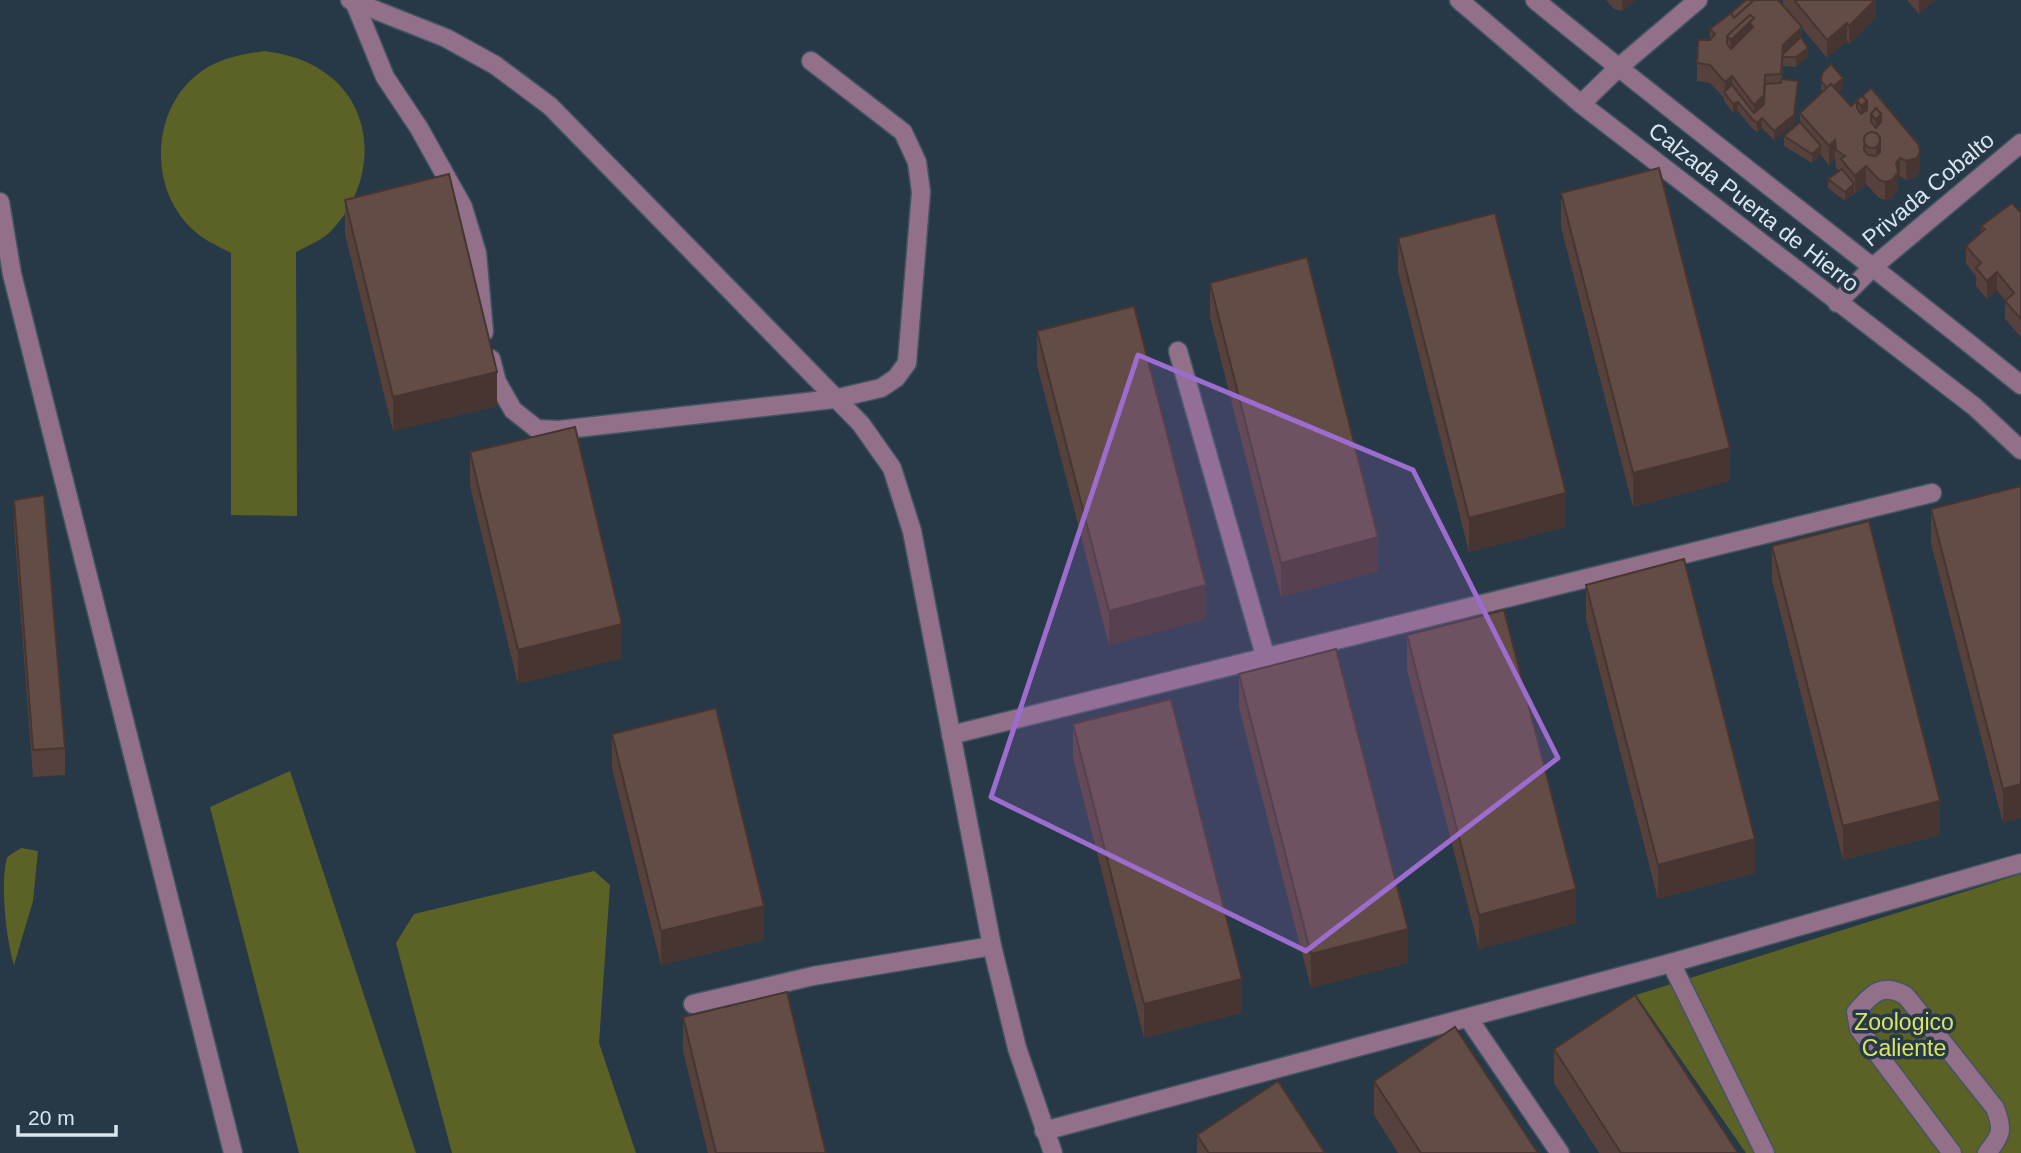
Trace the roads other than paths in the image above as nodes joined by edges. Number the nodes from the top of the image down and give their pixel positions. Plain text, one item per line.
1 (1459, 0) edge
2 (1535, 0) edge
3 (1698, 0) edge
4 (352, 1) edge
5 (811, 61) dead end
6 (1618, 68) junction
7 (1581, 104) junction
8 (2021, 143) edge
9 (0, 202) edge
10 (1874, 267) junction
11 (1838, 303) junction
12 (1178, 351) dead end
13 (2021, 385) edge
14 (834, 399) junction
15 (2021, 450) edge
16 (1932, 493) dead end
17 (1266, 659) junction
18 (951, 735) junction
19 (2019, 869) edge
20 (992, 946) junction
21 (1671, 963) junction
22 (693, 1004) dead end
23 (1468, 1018) junction
24 (1044, 1131) junction
25 (233, 1153) edge
26 (1053, 1153) edge
27 (1560, 1153) edge
28 (1765, 1153) edge
29 (1951, 1153) edge
30 (1987, 1153) edge

1 - 7 street, Calzada Puerta de Hierro
2 - 6 street, Calzada Puerta de Hierro
3 - 6 street
4 - 14 street
4 - 14 street
5 - 14 street
6 - 7 street
6 - 10 street, Calzada Puerta de Hierro
7 - 11 street, Calzada Puerta de Hierro
8 - 10 street, Privada Cobalto
9 - 25 street
10 - 11 street, Privada Cobalto
10 - 13 street, Calzada Puerta de Hierro
11 - 15 street, Calzada Puerta de Hierro
12 - 17 street
14 - 18 street
16 - 17 street
17 - 18 street
18 - 20 street
19 - 21 street
20 - 22 street
20 - 24 street
21 - 23 street
21 - 28 street
23 - 24 street
23 - 27 street
24 - 26 street
29 - 30 street

